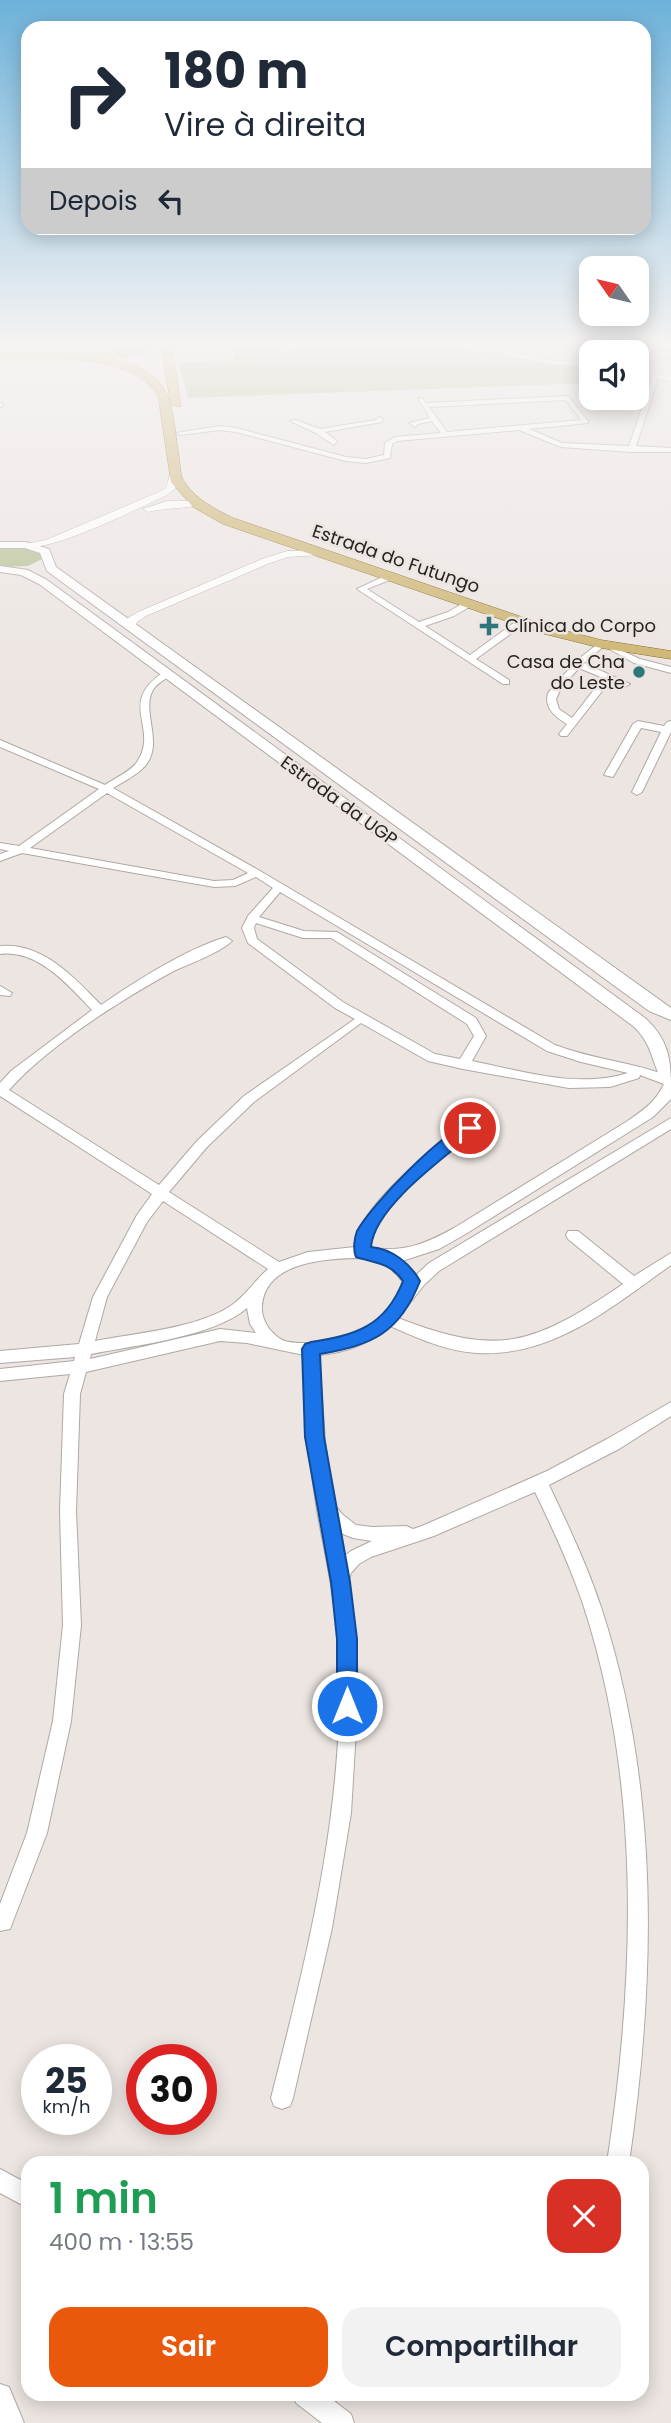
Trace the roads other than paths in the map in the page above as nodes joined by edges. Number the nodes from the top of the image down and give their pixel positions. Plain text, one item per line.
1 (172, 459) edge
2 (183, 459) edge
3 (347, 459) edge
4 (374, 459) edge
5 (174, 474) junction
6 (149, 500) junction
7 (197, 504) junction
8 (160, 506) junction
9 (272, 538) junction
10 (0, 545) edge
11 (26, 545) junction
12 (316, 553) junction
13 (47, 558) junction
14 (266, 561) junction
15 (0, 569) edge
16 (15, 570) junction
17 (389, 577) junction
18 (468, 604) junction
19 (142, 614) junction
20 (114, 615) junction
21 (521, 622) junction
22 (131, 626) junction
23 (417, 626) junction
24 (604, 645) junction
25 (469, 660) junction
26 (578, 664) junction
27 (670, 664) edge
28 (167, 674) junction
29 (608, 678) junction
30 (506, 682) dead end
31 (625, 684) dead end
32 (643, 713) dead end
33 (573, 723) junction
34 (638, 724) junction
35 (669, 727) edge
36 (564, 734) dead end
37 (2, 745) edge
38 (609, 775) dead end
39 (107, 789) junction
40 (637, 792) dead end
41 (0, 846) edge
42 (20, 850) junction
43 (0, 858) edge
44 (256, 873) junction
45 (279, 887) junction
46 (252, 918) junction
47 (226, 941) dead end
48 (0, 950) edge
49 (100, 1011) junction
50 (671, 1015) edge
51 (355, 1023) dead end
52 (671, 1039) edge
53 (663, 1056) junction
54 (463, 1065) junction
55 (634, 1068) junction
56 (671, 1082) edge
57 (0, 1090) edge
58 (487, 1115) dead end
59 (671, 1123) edge
60 (160, 1195) junction
61 (573, 1235) dead end
62 (370, 1254) junction
63 (671, 1258) edge
64 (279, 1269) junction
65 (633, 1284) junction
66 (258, 1291) junction
67 (409, 1292) junction
68 (389, 1320) junction
69 (281, 1345) junction
70 (311, 1349) junction
71 (0, 1357) edge
72 (82, 1358) junction
73 (0, 1375) edge
74 (671, 1408) edge
75 (539, 1482) junction
76 (324, 1500) junction
77 (425, 1532) junction
78 (340, 1582) junction
79 (4, 1922) dead end
80 (282, 2098) dead end
81 (619, 2156) edge
82 (0, 2180) edge
83 (21, 2193) edge
84 (0, 2398) edge
85 (314, 2401) edge
86 (12, 2423) edge
87 (342, 2423) edge

1 - 5 main road, Estrada do Futungo
2 - 27 main road, Estrada do Futungo
3 - 4 street
5 - 6 street
5 - 7 main road, Estrada do Futungo
6 - 8 street
6 - 11 street
7 - 8 street
7 - 9 main road, Estrada do Futungo
8 - 13 street
9 - 12 main road, Estrada do Futungo
9 - 14 street
10 - 11 main road
11 - 13 main road
12 - 14 street
12 - 17 main road, Estrada do Futungo
13 - 16 main road
13 - 20 main road
14 - 19 street
15 - 16 main road, Estrada da UGP
16 - 28 main road, Estrada da UGP
17 - 18 main road, Estrada do Futungo
17 - 23 street
18 - 21 main road, Estrada do Futungo
18 - 23 street
19 - 20 street
19 - 22 street
20 - 22 main road
21 - 24 main road, Estrada do Futungo
21 - 25 street
22 - 50 main road
23 - 25 street
24 - 26 street
24 - 27 main road, Estrada do Futungo
25 - 30 street
26 - 29 street
26 - 33 street
28 - 39 street
28 - 53 main road, Estrada da UGP
29 - 31 street
29 - 33 street
32 - 34 street
33 - 36 street
34 - 35 street
34 - 38 street
35 - 40 street
37 - 39 street
39 - 42 street
39 - 44 street
41 - 42 street
42 - 43 street
42 - 44 street
44 - 45 street
45 - 46 street
45 - 55 street
46 - 54 street
46 - 54 street
47 - 49 street
48 - 49 street
49 - 57 street
51 - 60 street
52 - 53 main road
53 - 55 street
53 - 56 main road, Estrada da UGP
54 - 55 street
55 - 56 street
56 - 62 street
57 - 60 street
58 - 62 street
59 - 67 street
60 - 64 street
60 - 72 street
61 - 65 street
62 - 64 street
62 - 67 street
63 - 65 street
64 - 66 street
65 - 68 street
66 - 69 street
66 - 72 street
67 - 68 street
68 - 70 street
69 - 70 street
69 - 72 street
70 - 76 street
71 - 72 street
72 - 73 street
72 - 79 street
74 - 75 street
75 - 77 street
75 - 81 street
76 - 77 street
76 - 78 street
77 - 78 street
78 - 80 street
82 - 83 street
84 - 86 street
85 - 87 street

